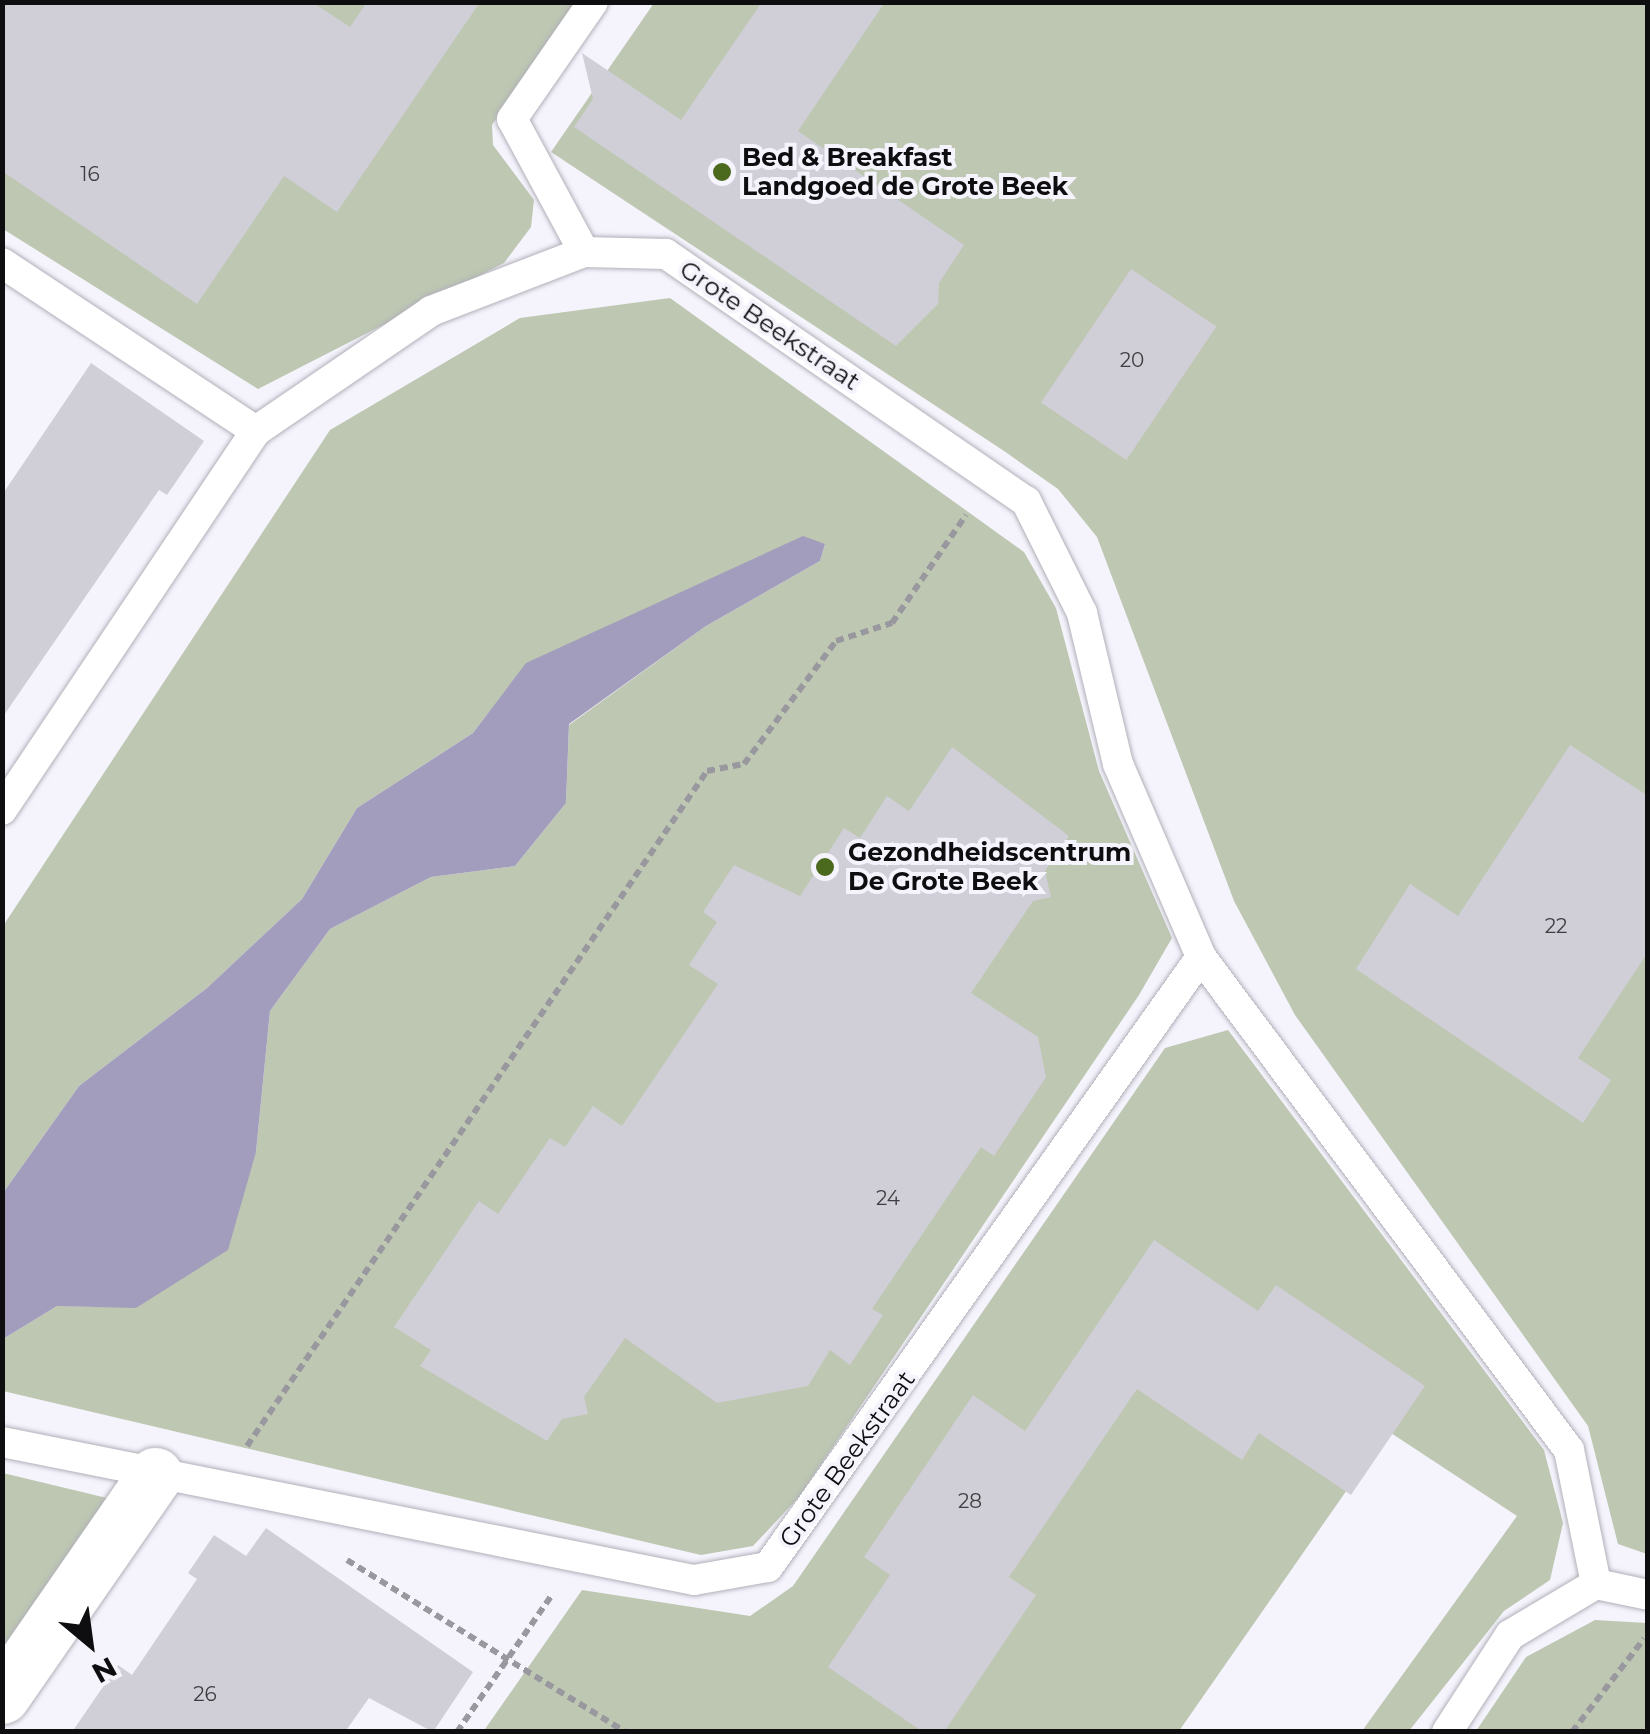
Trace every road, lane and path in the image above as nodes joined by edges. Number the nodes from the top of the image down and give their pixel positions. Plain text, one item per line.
1 (592, 2) edge
2 (584, 252) junction
3 (2, 263) edge
4 (256, 431) junction
5 (992, 477) junction
6 (2, 810) edge
7 (1200, 957) junction
8 (2, 1442) edge
9 (155, 1475) junction
10 (219, 1488) junction
11 (339, 1556) dead end
12 (578, 1557) junction
13 (1596, 1584) junction
14 (1648, 1595) edge
15 (1648, 1634) edge
16 (510, 1654) junction
17 (2, 1696) edge
18 (457, 1732) edge
19 (625, 1732) edge
20 (1447, 1732) edge
21 (1572, 1732) edge

1 - 2 lane
2 - 4 lane, Grote Beekstraat
2 - 5 lane, Grote Beekstraat
3 - 4 lane
4 - 6 lane, Grote Beekstraat
5 - 7 lane, Grote Beekstraat
5 - 10 path
7 - 12 lane, Grote Beekstraat
7 - 13 lane, Grote Beekstraat
8 - 9 lane, Grote Beekstraat
9 - 10 lane, Grote Beekstraat
9 - 17 street
10 - 12 lane, Grote Beekstraat
11 - 16 path
12 - 16 path
13 - 14 lane
13 - 20 lane
15 - 21 path
16 - 18 path
16 - 19 path

